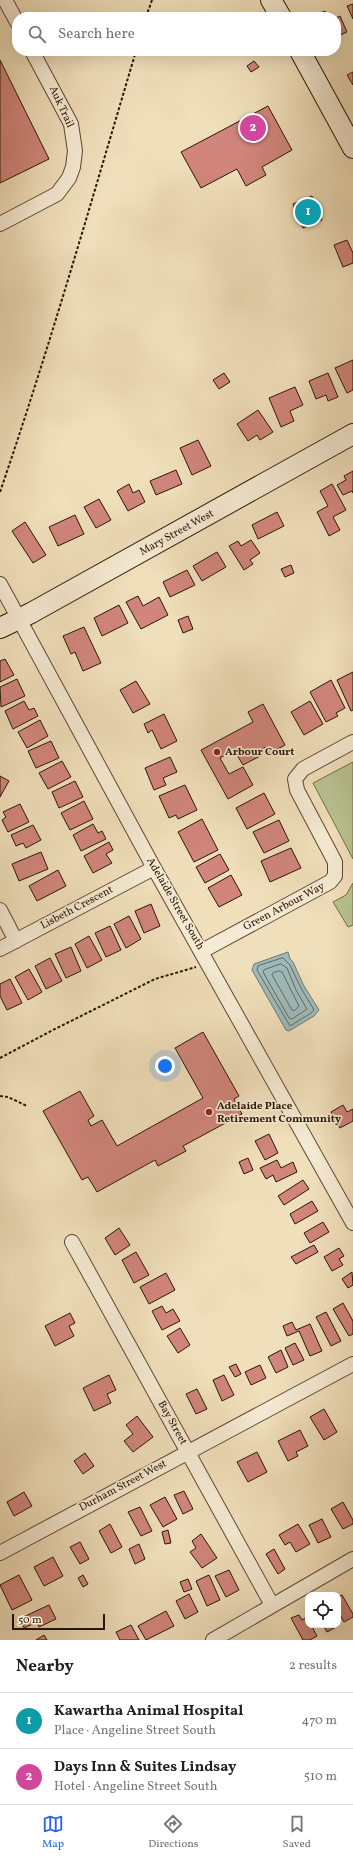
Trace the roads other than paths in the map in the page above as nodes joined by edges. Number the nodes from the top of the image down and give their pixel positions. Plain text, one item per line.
1 (5, 0) edge
2 (12, 13) edge
3 (35, 56) edge
4 (303, 56) edge
5 (351, 138) edge
6 (0, 224) edge
7 (353, 434) edge
8 (0, 584) edge
9 (18, 619) junction
10 (0, 628) edge
11 (353, 742) edge
12 (154, 868) junction
13 (0, 910) edge
14 (16, 941) junction
15 (0, 949) edge
16 (205, 956) junction
17 (353, 1223) edge
18 (72, 1242) dead end
19 (353, 1364) edge
20 (188, 1451) junction
21 (0, 1553) edge
22 (353, 1559) edge
23 (272, 1605) junction
24 (213, 1640) edge

1 - 2 street
3 - 6 street, Auk Trail
4 - 5 street
7 - 9 street, Mary Street West
8 - 9 street, Adelaide Street South
9 - 10 street, Mary Street West
9 - 12 street, Adelaide Street South
11 - 16 street, Green Arbour Way
12 - 14 street, Lisbeth Crescent
12 - 16 street, Adelaide Street South
13 - 14 street
14 - 15 street, Lisbeth Crescent
16 - 17 street, Adelaide Street South
18 - 20 street, Bay Street
19 - 20 street, Durham Street West
20 - 21 street, Durham Street West
20 - 23 street, Bay Street
22 - 23 street
23 - 24 street

